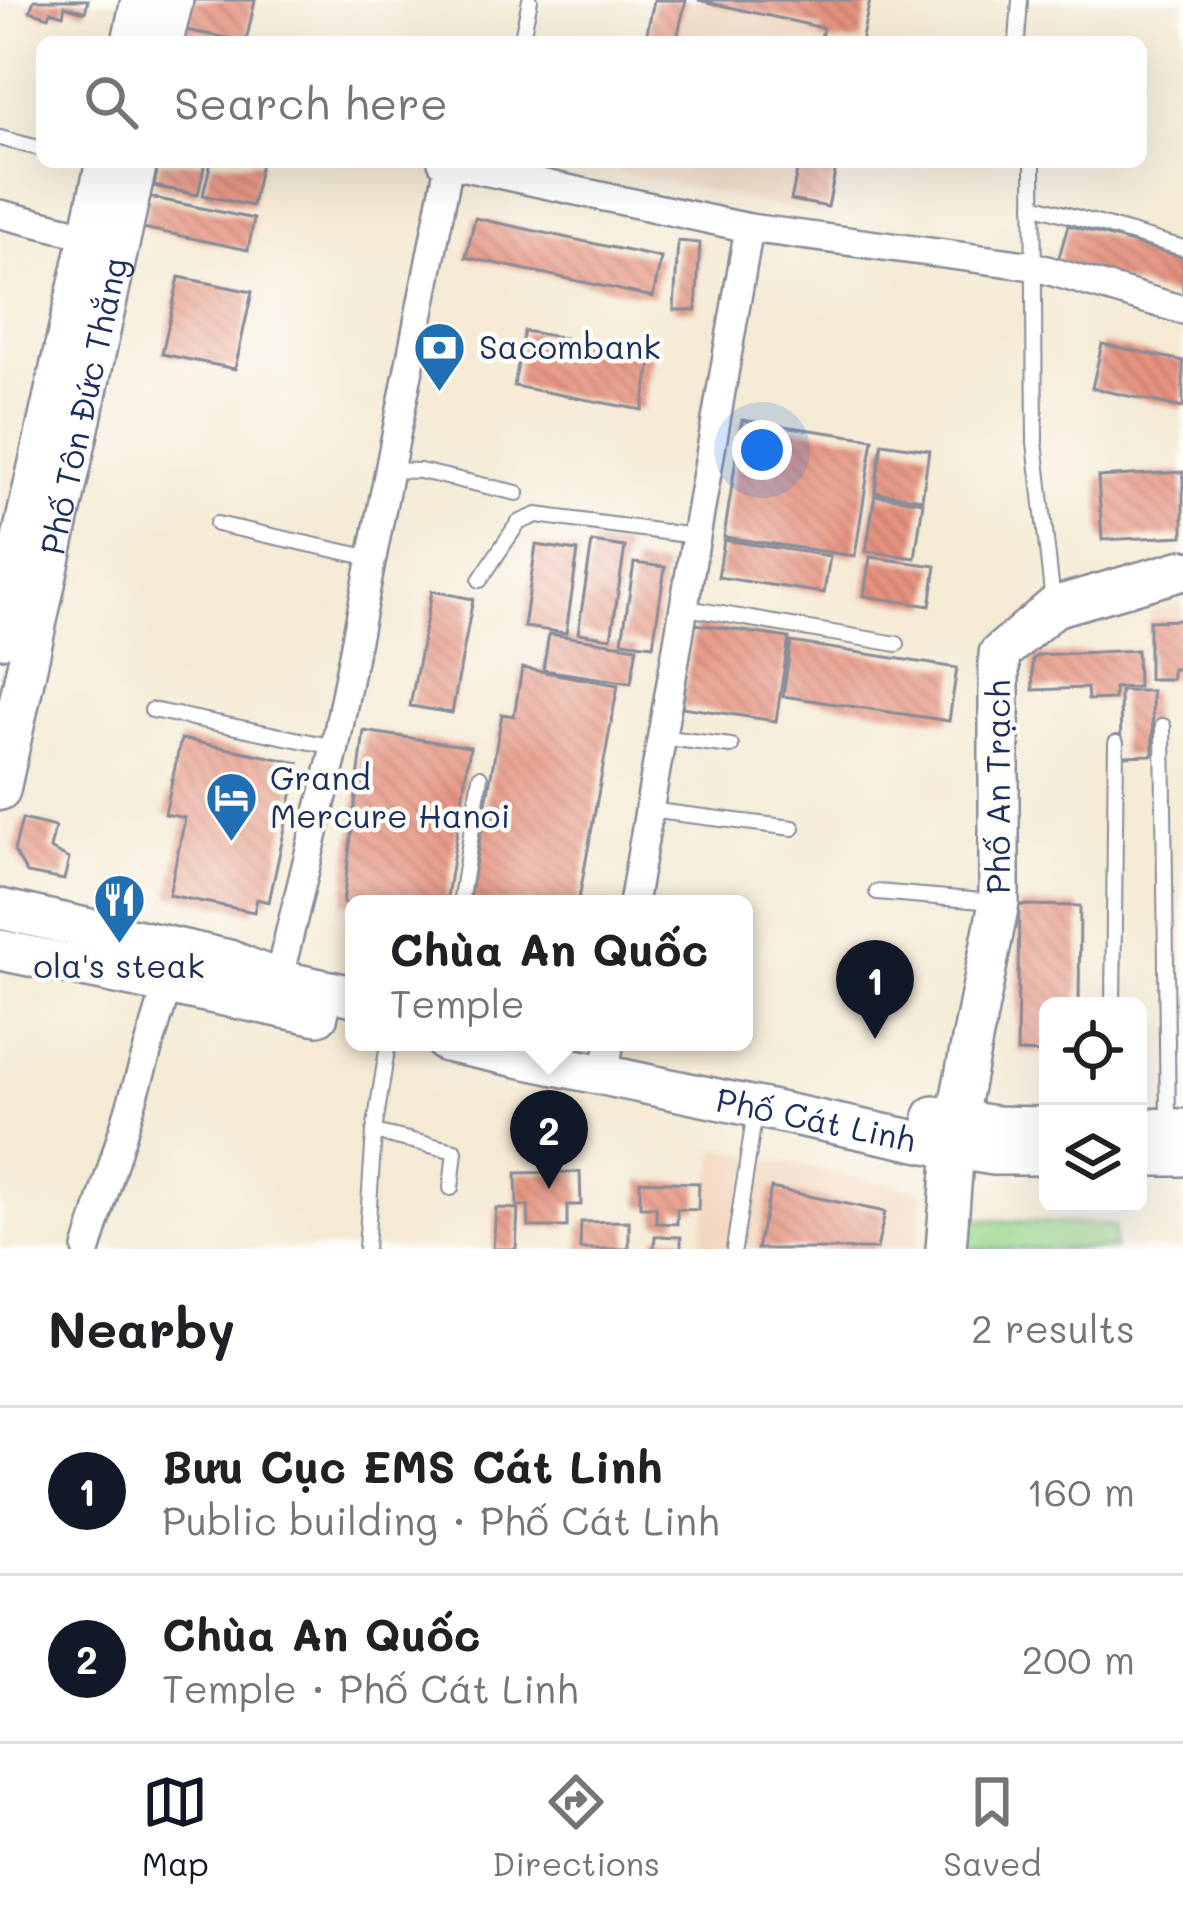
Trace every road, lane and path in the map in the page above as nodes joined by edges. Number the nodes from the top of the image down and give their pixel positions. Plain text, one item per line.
1 (141, 0) edge
2 (173, 0) edge
3 (530, 0) edge
4 (1020, 0) edge
5 (133, 36) edge
6 (165, 36) edge
7 (522, 36) edge
8 (1017, 36) edge
9 (0, 138) edge
10 (36, 147) edge
11 (110, 168) edge
12 (111, 168) edge
13 (444, 168) edge
14 (495, 168) edge
15 (1033, 168) edge
16 (1033, 205) junction
17 (0, 214) edge
18 (749, 228) junction
19 (91, 236) junction
20 (1183, 248) edge
21 (1033, 266) junction
22 (1183, 310) edge
23 (68, 410) junction
24 (389, 470) junction
25 (517, 493) dead end
26 (15, 503) edge
27 (217, 524) dead end
28 (694, 536) junction
29 (372, 558) junction
30 (1183, 570) edge
31 (480, 580) dead end
32 (681, 607) junction
33 (1054, 607) junction
34 (0, 638) edge
35 (897, 644) dead end
36 (152, 710) dead end
37 (1163, 726) dead end
38 (660, 736) junction
39 (1117, 743) dead end
40 (731, 746) dead end
41 (335, 747) junction
42 (480, 777) dead end
43 (0, 790) edge
44 (648, 810) junction
45 (793, 828) dead end
46 (877, 892) dead end
47 (461, 895) edge
48 (634, 895) edge
49 (999, 903) junction
50 (0, 909) edge
51 (0, 950) edge
52 (169, 984) junction
53 (275, 992) junction
54 (345, 996) edge
55 (1113, 997) edge
56 (345, 1019) edge
57 (387, 1051) edge
58 (550, 1051) edge
59 (608, 1056) edge
60 (755, 1107) junction
61 (1039, 1128) edge
62 (374, 1132) junction
63 (956, 1135) junction
64 (1168, 1136) edge
65 (1039, 1155) edge
66 (451, 1188) dead end
67 (87, 1249) edge
68 (365, 1249) edge
69 (734, 1249) edge
70 (946, 1249) edge

1 - 5 street
2 - 6 street
3 - 7 lane
4 - 8 lane
9 - 10 lane
11 - 19 street, Phố Tôn Đức Thắng
12 - 23 street, Phố Tôn Đức Thắng
13 - 24 street
14 - 18 street
15 - 16 lane
16 - 20 lane
16 - 21 lane
17 - 19 street
18 - 21 street
18 - 28 street
19 - 23 street, Phố Tôn Đức Thắng
21 - 22 street
21 - 33 lane
23 - 26 street, Phố Tôn Đức Thắng
23 - 43 street, Phố Tôn Đức Thắng
24 - 25 lane
24 - 29 street
26 - 34 street, Phố Tôn Đức Thắng
27 - 29 lane
28 - 31 lane
28 - 32 street
29 - 41 street
30 - 33 street, Phố An Trạch
32 - 35 lane
32 - 38 street
33 - 49 street, Phố An Trạch
36 - 41 lane
37 - 64 lane
38 - 40 lane
38 - 44 street
39 - 55 lane
41 - 53 street
42 - 47 lane
44 - 45 lane
44 - 48 street
46 - 49 lane
49 - 63 street, Phố An Trạch
50 - 53 street
51 - 52 street
52 - 53 street
52 - 67 street
53 - 54 street
53 - 56 street
57 - 62 lane
58 - 59 street, Phố Cát Linh
59 - 60 street, Phố Cát Linh
59 - 63 street, Phố Cát Linh
60 - 63 street, Phố Cát Linh
60 - 69 lane
61 - 63 street, Phố Cát Linh
62 - 66 lane
62 - 68 lane
63 - 65 street, Phố Cát Linh
63 - 70 street, Phố An Trạch

